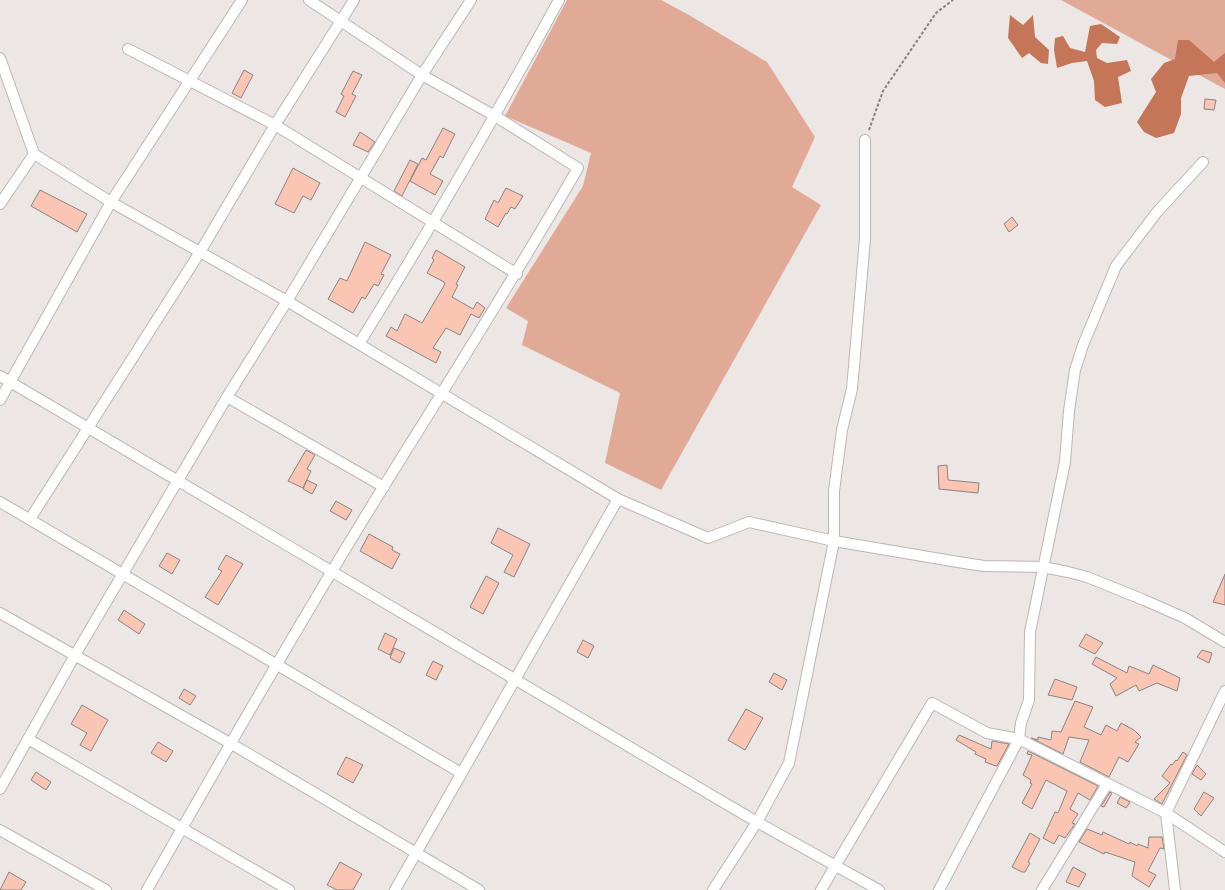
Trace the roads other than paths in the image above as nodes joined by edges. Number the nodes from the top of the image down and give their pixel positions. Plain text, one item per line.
1 (242, 0) edge
2 (309, 0) edge
3 (354, 0) edge
4 (471, 0) edge
5 (560, 0) edge
6 (341, 20) junction
7 (128, 49) dead end
8 (0, 58) edge
9 (422, 75) junction
10 (190, 82) junction
11 (495, 116) junction
12 (275, 125) junction
13 (865, 140) road end
14 (34, 154) junction
15 (1203, 162) dead end
16 (360, 179) junction
17 (111, 202) junction
18 (0, 204) edge
19 (434, 222) junction
20 (200, 252) junction
21 (517, 274) junction
22 (287, 301) junction
23 (359, 344) junction
24 (0, 376) edge
25 (10, 382) junction
26 (442, 394) junction
27 (227, 396) junction
28 (0, 400) edge
29 (88, 428) junction
30 (177, 481) junction
31 (384, 487) junction
32 (618, 499) junction
33 (0, 502) edge
34 (30, 519) junction
35 (834, 541) junction
36 (1043, 567) junction
37 (332, 572) junction
38 (123, 574) junction
39 (0, 613) edge
40 (1225, 642) edge
41 (75, 655) junction
42 (277, 664) junction
43 (515, 679) junction
44 (1225, 690) edge
45 (28, 739) junction
46 (1019, 739) junction
47 (230, 743) junction
48 (461, 773) junction
49 (1107, 784) junction
50 (0, 789) edge
51 (1166, 813) junction
52 (757, 822) junction
53 (182, 828) junction
54 (0, 830) edge
55 (416, 852) junction
56 (1225, 852) edge
57 (835, 866) junction
58 (106, 890) edge
59 (147, 890) edge
60 (289, 890) edge
61 (395, 890) edge
62 (479, 890) edge
63 (713, 890) edge
64 (821, 890) edge
65 (879, 890) edge
66 (939, 890) edge
67 (1042, 890) edge
68 (1175, 890) edge

1 - 10 street
2 - 6 street
3 - 6 street
4 - 9 street
5 - 11 street
6 - 9 street
6 - 12 street
7 - 10 street
8 - 14 street
9 - 11 street
9 - 16 street
10 - 12 street
10 - 17 street
11 - 19 street
11 - 21 street
12 - 16 street
12 - 20 street
13 - 35 street
14 - 17 street
14 - 18 street
15 - 36 street
16 - 19 street
16 - 22 street
17 - 20 street
17 - 25 street
19 - 21 street
19 - 23 street
20 - 22 street
20 - 29 street
21 - 26 street
22 - 23 street
22 - 27 street
23 - 26 street
24 - 25 street
25 - 28 street
25 - 29 street
26 - 31 street
26 - 32 street
27 - 30 street
27 - 31 street
29 - 30 street
29 - 34 street
30 - 37 street
30 - 38 street
31 - 37 street
32 - 35 street
32 - 43 street
33 - 34 street
34 - 38 street
35 - 36 street
35 - 52 street
36 - 40 street
36 - 46 street
37 - 42 street
37 - 43 street
38 - 41 street
38 - 42 street
39 - 41 street
41 - 45 street
41 - 47 street
42 - 47 street
42 - 48 street
43 - 48 street
43 - 52 street
44 - 51 street
45 - 50 street
45 - 53 street
46 - 49 street
46 - 57 street
46 - 66 street
47 - 53 street
47 - 55 street
48 - 55 street
49 - 51 street
49 - 67 street
51 - 56 street
51 - 68 street
52 - 57 street
52 - 63 street
53 - 59 street
53 - 60 street
54 - 58 street
55 - 61 street
55 - 62 street
57 - 64 street
57 - 65 street

